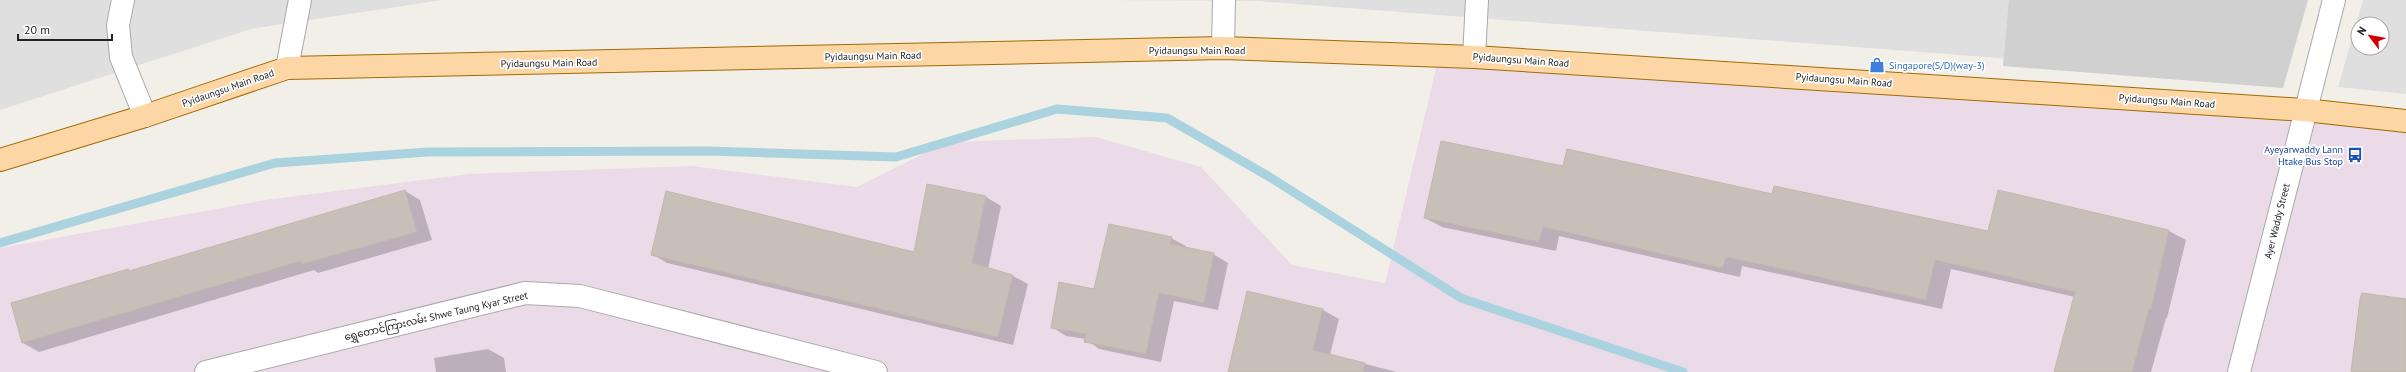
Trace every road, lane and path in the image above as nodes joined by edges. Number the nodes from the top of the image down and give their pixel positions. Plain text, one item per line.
1 (123, 0) edge
2 (300, 0) edge
3 (1224, 0) edge
4 (1477, 0) edge
5 (2334, 0) edge
6 (1223, 48) junction
7 (1474, 57) junction
8 (287, 68) junction
9 (2305, 110) junction
10 (145, 116) junction
11 (2406, 121) edge
12 (0, 160) edge
13 (206, 372) edge
14 (876, 372) edge
15 (2238, 372) edge

1 - 10 street
2 - 8 street
3 - 6 street
4 - 7 street
5 - 9 street, Ayer Waddy Street
6 - 7 main road, Pyidaungsu Main Road
6 - 8 main road, Pyidaungsu Main Road
7 - 9 main road, Pyidaungsu Main Road
8 - 10 main road, Pyidaungsu Main Road
9 - 11 main road, Pyidaungsu Main Road
9 - 15 street, Ayer Waddy Street
10 - 12 main road, Pyidaungsu Main Road
13 - 14 street, ရွှေတောင်ကြားလမ်း Shwe Taung Kyar Street

